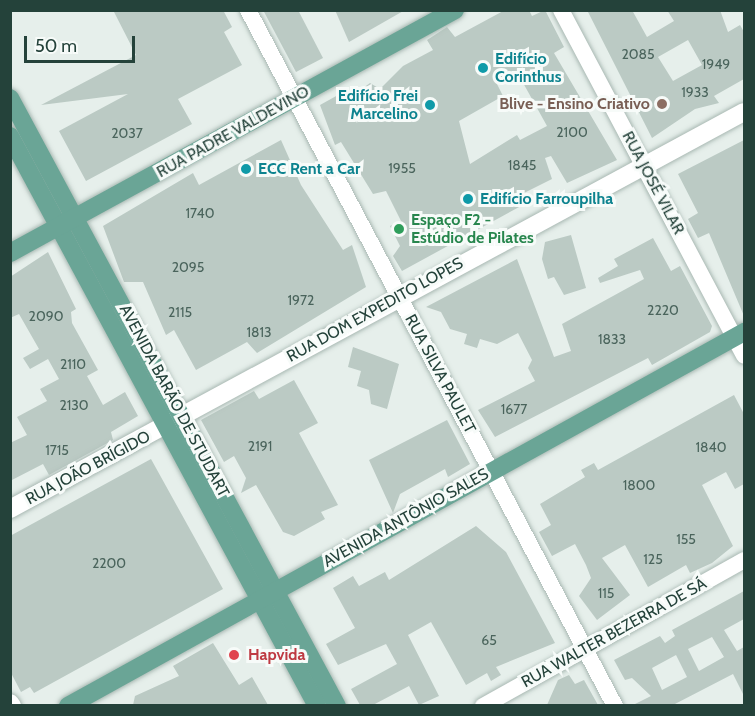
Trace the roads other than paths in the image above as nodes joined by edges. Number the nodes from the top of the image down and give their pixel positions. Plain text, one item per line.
1 (249, 10) edge
2 (455, 10) edge
3 (561, 10) edge
4 (10, 98) edge
5 (296, 98) junction
6 (744, 112) edge
7 (10, 136) edge
8 (643, 165) junction
9 (68, 223) junction
10 (10, 253) edge
11 (400, 296) junction
12 (740, 335) edge
13 (744, 355) edge
14 (181, 416) junction
15 (165, 426) junction
16 (490, 470) junction
17 (10, 509) edge
18 (744, 560) edge
19 (277, 591) junction
20 (260, 600) junction
21 (585, 649) junction
22 (68, 705) edge
23 (317, 705) edge
24 (336, 705) edge
25 (483, 705) edge
26 (615, 705) edge

1 - 5 street, RUA SILVA PAULET
2 - 5 main road, RUA PADRE VALDEVINO
3 - 8 street, RUA JOSÉ VILAR
4 - 9 main road, AVENIDA BARÃO DE STUDART
5 - 9 main road, RUA PADRE VALDEVINO
5 - 11 street, RUA SILVA PAULET
6 - 8 street, RUA DOM EXPEDITO LOPES
7 - 9 main road, AVENIDA BARÃO DE STUDART
8 - 11 street, RUA DOM EXPEDITO LOPES
8 - 12 street, RUA JOSÉ VILAR
9 - 10 main road, RUA PADRE VALDEVINO
9 - 14 main road, AVENIDA BARÃO DE STUDART
9 - 15 main road, AVENIDA BARÃO DE STUDART
11 - 14 street, RUA DOM EXPEDITO LOPES
11 - 16 street, RUA SILVA PAULET
12 - 13 street, RUA JOSÉ VILAR
12 - 16 main road, AVENIDA ANTÔNIO SALES
14 - 15 street, RUA DOM EXPEDITO LOPES
14 - 19 main road, AVENIDA BARÃO DE STUDART
15 - 17 street, RUA JOÃO BRÍGIDO
15 - 20 main road, AVENIDA BARÃO DE STUDART
16 - 19 main road, AVENIDA ANTÔNIO SALES
16 - 21 street, RUA SILVA PAULET
18 - 21 street, RUA WALTER BEZERRA DE SÁ
19 - 20 main road, AVENIDA ANTÔNIO SALES
19 - 24 main road, AVENIDA BARÃO DE STUDART
20 - 22 main road, AVENIDA ANTÔNIO SALES
20 - 23 main road, AVENIDA BARÃO DE STUDART
21 - 25 street, RUA WALTER BEZERRA DE SÁ
21 - 26 street, RUA SILVA PAULET

